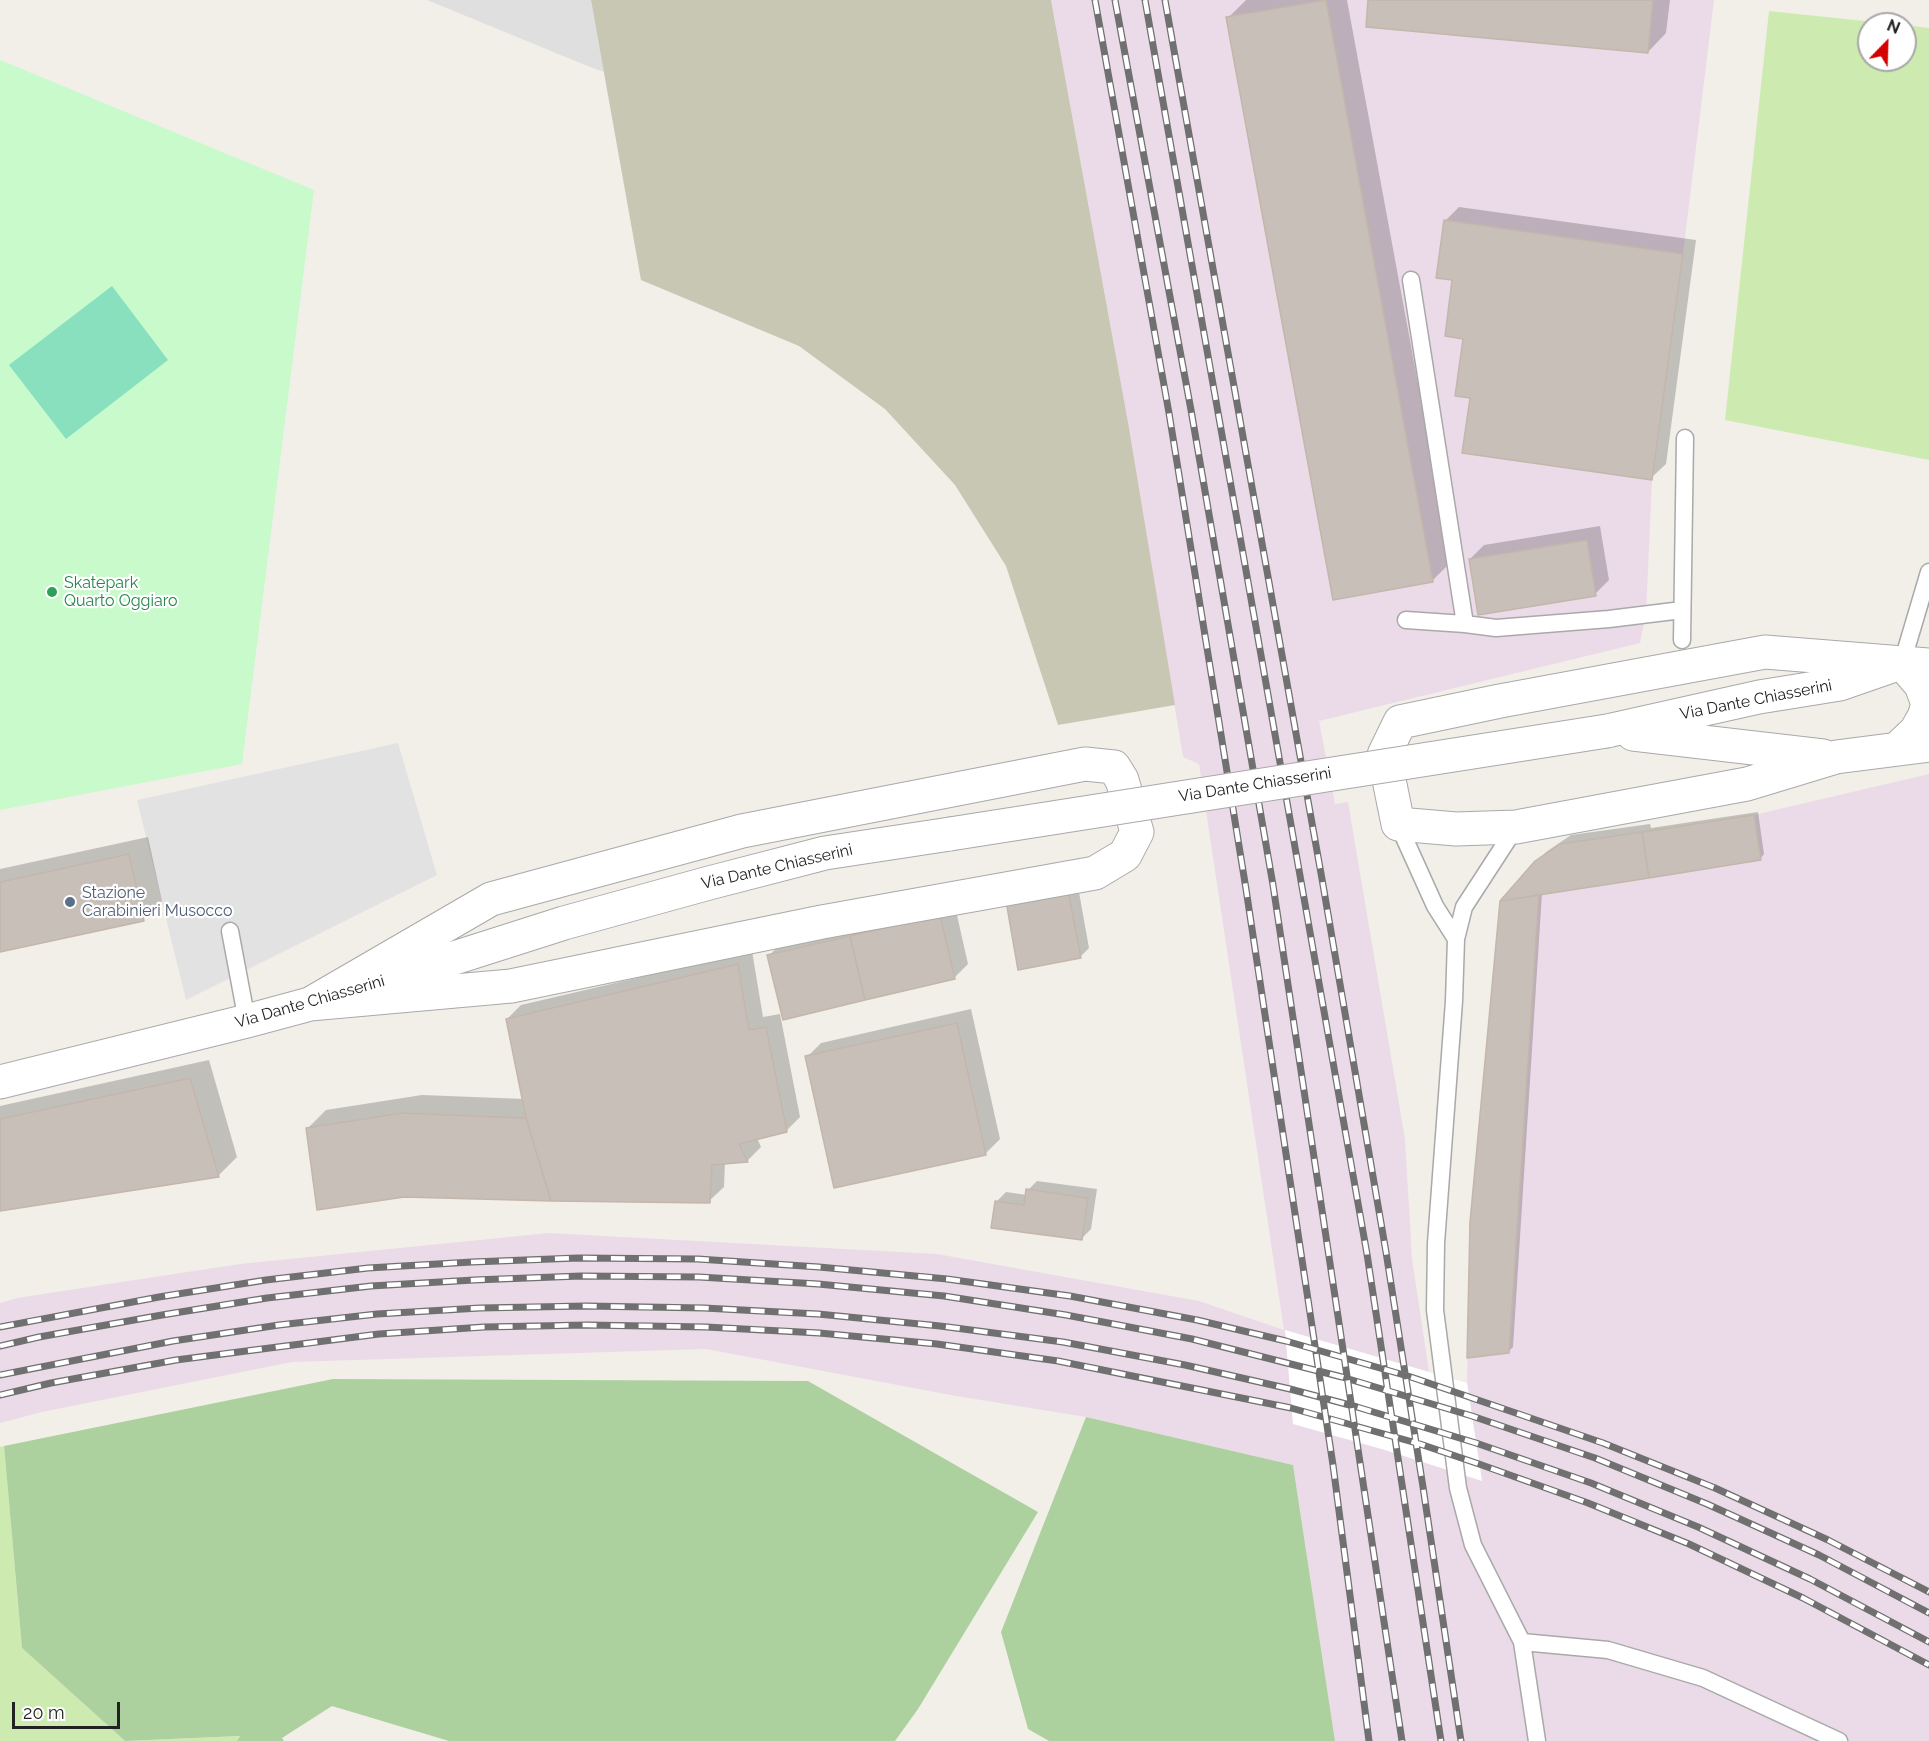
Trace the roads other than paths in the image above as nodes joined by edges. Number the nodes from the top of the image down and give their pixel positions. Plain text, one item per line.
1 (1411, 280) dead end
2 (1685, 438) dead end
3 (1929, 572) edge
4 (1682, 610) junction
5 (1406, 620) dead end
6 (1465, 624) junction
7 (1682, 640) dead end
8 (1915, 664) edge
9 (1607, 731) junction
10 (1929, 745) edge
11 (1897, 749) junction
12 (1836, 757) junction
13 (1398, 824) junction
14 (1515, 827) junction
15 (230, 931) dead end
16 (1456, 939) junction
17 (310, 1004) junction
18 (247, 1021) junction
19 (0, 1082) edge
20 (1522, 1642) junction
21 (1823, 1737) edge
22 (1537, 1741) edge
23 (1839, 1741) edge

1 - 6 lane
2 - 4 lane
3 - 8 lane
4 - 6 lane
4 - 7 lane
5 - 6 lane
8 - 9 street, Via Dante Chiasserini
8 - 11 street
8 - 13 street
9 - 12 street, Via Dante Chiasserini
9 - 17 street, Via Dante Chiasserini, bridge
10 - 11 street
11 - 12 street
12 - 14 street
13 - 14 street
13 - 16 lane
14 - 16 lane
15 - 18 lane
16 - 20 lane
17 - 17 street
17 - 18 street, Via Dante Chiasserini
18 - 19 street, Via Dante Chiasserini
20 - 21 lane
20 - 22 lane
21 - 23 lane

